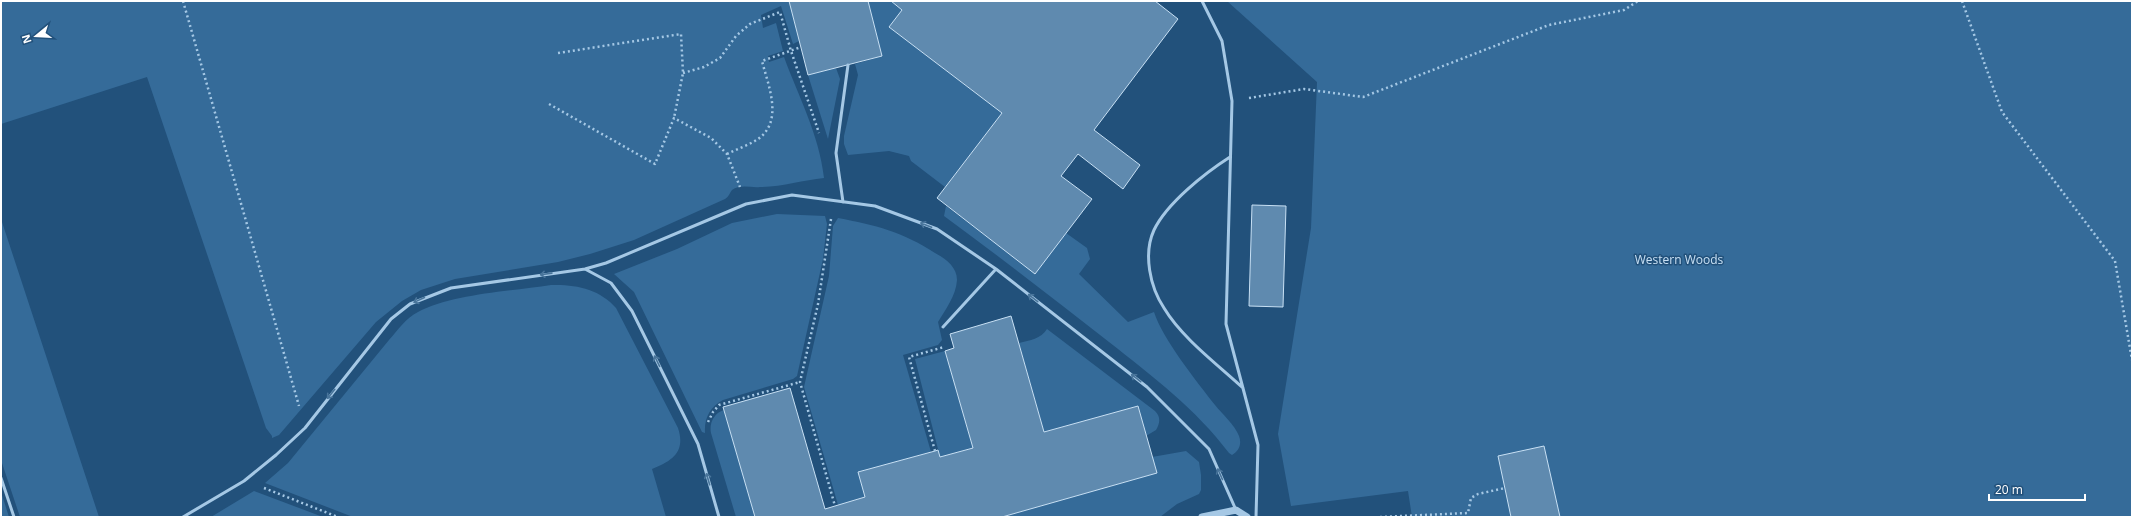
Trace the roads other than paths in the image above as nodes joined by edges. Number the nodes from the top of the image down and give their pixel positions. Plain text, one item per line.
1 (1202, 1) edge
2 (848, 65) dead end
3 (1230, 157) junction
4 (843, 202) junction
5 (996, 268) junction
6 (585, 269) junction
7 (943, 327) road end
8 (1244, 389) junction
9 (1, 478) edge
10 (1236, 510) junction
11 (14, 517) edge
12 (183, 517) edge
13 (719, 517) edge
14 (1202, 517) edge
15 (1247, 517) edge
16 (1256, 517) edge

1 - 3 lane
2 - 4 lane
3 - 8 lane
3 - 8 lane
5 -> 4 lane
4 - 6 lane
5 - 7 lane
10 -> 5 lane
6 -> 12 lane
13 -> 6 lane
8 - 16 lane
9 - 11 lane
10 - 14 street
10 - 15 street

